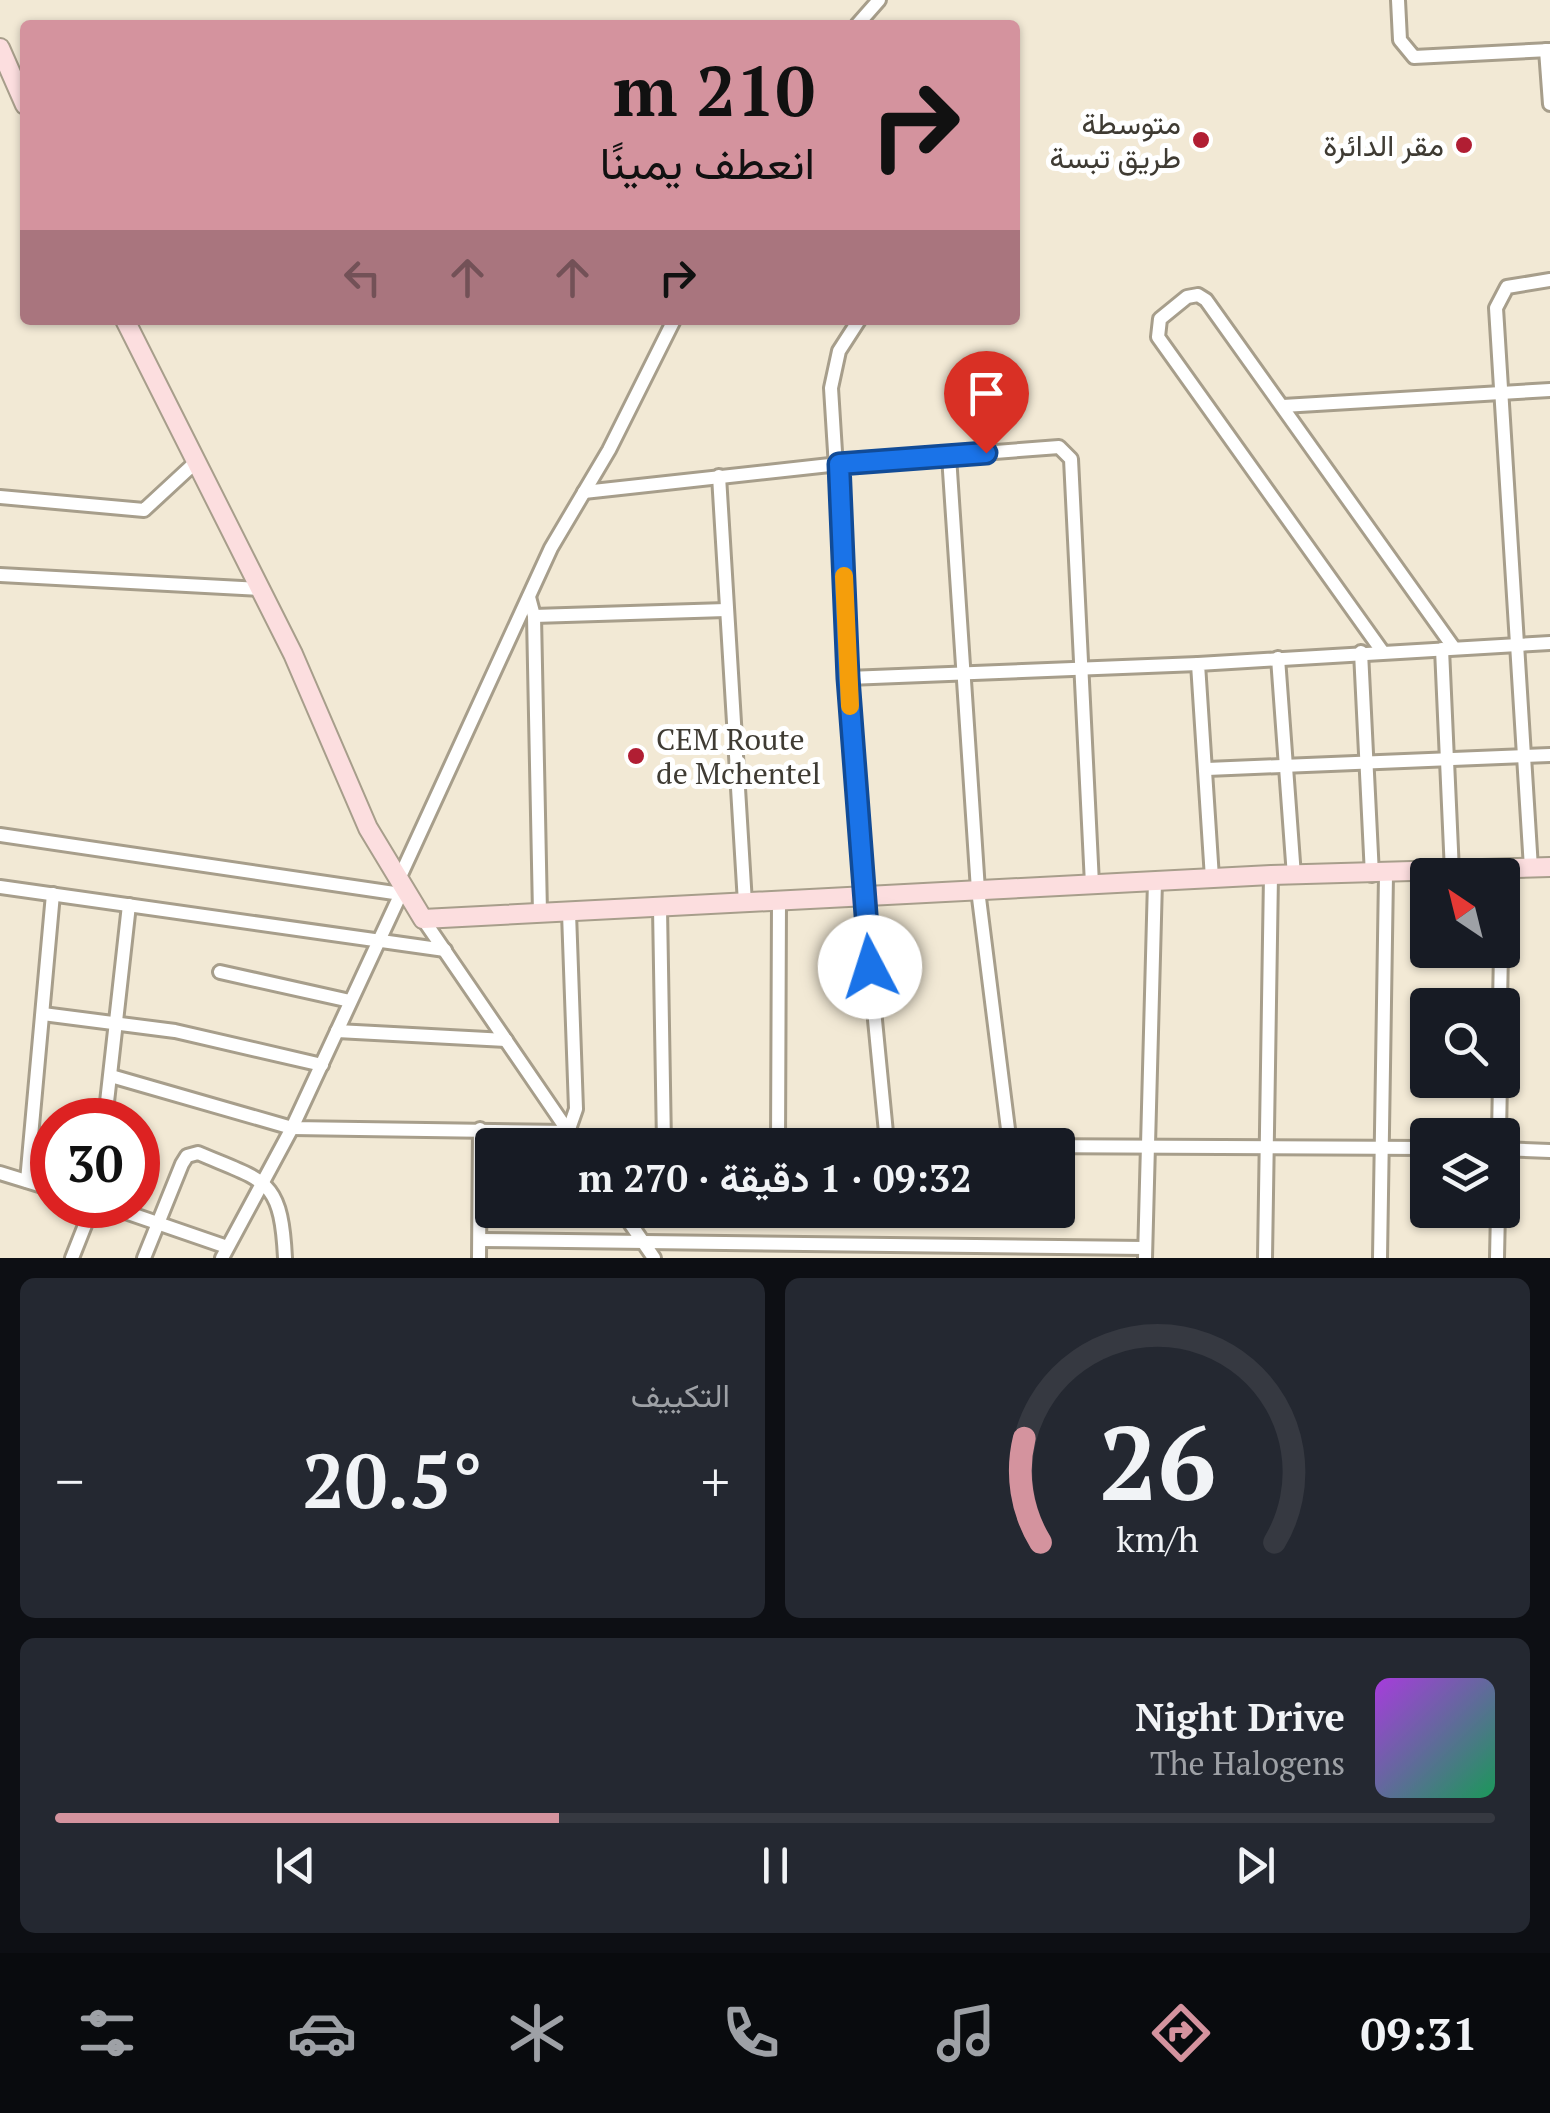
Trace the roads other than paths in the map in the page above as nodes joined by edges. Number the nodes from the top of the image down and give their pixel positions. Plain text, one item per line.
1 (879, 0) edge
2 (1398, 0) edge
3 (862, 20) edge
4 (0, 48) edge
5 (1548, 50) edge
6 (20, 94) edge
7 (1550, 104) edge
8 (1550, 280) edge
9 (128, 325) edge
10 (671, 325) edge
11 (856, 325) edge
12 (1550, 390) edge
13 (1500, 393) junction
14 (1283, 406) junction
15 (949, 456) junction
16 (197, 461) junction
17 (839, 464) junction
18 (719, 476) junction
19 (584, 492) junction
20 (0, 498) edge
21 (0, 575) edge
22 (262, 588) junction
23 (528, 596) junction
24 (726, 610) junction
25 (534, 616) junction
26 (1550, 643) edge
27 (1516, 646) junction
28 (1448, 648) junction
29 (1382, 651) junction
30 (1361, 652) junction
31 (1278, 658) junction
32 (1198, 664) junction
33 (1082, 670) junction
34 (962, 674) junction
35 (848, 678) junction
36 (1550, 754) edge
37 (1525, 755) junction
38 (1449, 760) junction
39 (1366, 765) junction
40 (1286, 766) junction
41 (1207, 770) junction
42 (0, 835) edge
43 (1452, 858) edge
44 (1541, 867) edge
45 (1410, 874) edge
46 (1271, 875) junction
47 (1379, 875) junction
48 (1294, 876) junction
49 (1212, 878) junction
50 (1154, 881) junction
51 (1092, 884) junction
52 (0, 887) edge
53 (400, 888) junction
54 (978, 890) junction
55 (53, 894) junction
56 (863, 897) junction
57 (779, 901) junction
58 (744, 903) junction
59 (129, 905) junction
60 (660, 908) junction
61 (570, 912) junction
62 (540, 914) junction
63 (423, 919) junction
64 (380, 942) junction
65 (445, 950) junction
66 (220, 972) dead end
67 (350, 1001) junction
68 (43, 1014) junction
69 (117, 1020) junction
70 (337, 1031) junction
71 (506, 1040) junction
72 (322, 1065) junction
73 (111, 1076) junction
74 (108, 1098) edge
75 (292, 1128) junction
76 (566, 1128) edge
77 (575, 1128) edge
78 (664, 1128) edge
79 (778, 1128) edge
80 (886, 1128) edge
81 (1008, 1128) edge
82 (475, 1129) edge
83 (1075, 1144) edge
84 (1148, 1144) junction
85 (1267, 1146) junction
86 (1382, 1146) junction
87 (1410, 1147) edge
88 (1520, 1150) edge
89 (1550, 1151) edge
90 (0, 1173) edge
91 (26, 1181) junction
92 (30, 1182) edge
93 (264, 1182) junction
94 (160, 1219) edge
95 (160, 1225) edge
96 (84, 1228) edge
97 (156, 1228) edge
98 (480, 1228) edge
99 (633, 1228) edge
100 (1498, 1228) edge
101 (480, 1240) junction
102 (642, 1242) junction
103 (225, 1253) edge
104 (1145, 1253) edge
105 (72, 1258) edge
106 (144, 1258) edge
107 (285, 1258) edge
108 (478, 1258) edge
109 (654, 1258) edge
110 (1265, 1258) edge
111 (1380, 1258) edge
112 (1498, 1258) edge

1 - 3 street
2 - 5 street
4 - 6 street
5 - 7 street
8 - 13 street
9 - 16 street
10 - 19 street
11 - 17 street
12 - 13 street
13 - 14 street
13 - 27 street
14 - 28 street
14 - 29 street
15 - 17 street
15 - 33 street
15 - 34 street
16 - 20 street
16 - 22 street
17 - 18 street
17 - 35 street
18 - 19 street
18 - 24 street
19 - 23 street
21 - 22 street
22 - 53 street
23 - 25 street
23 - 53 street
24 - 25 street
24 - 58 street
25 - 62 street
26 - 27 street
27 - 28 street
27 - 37 street
28 - 29 street
28 - 38 street
29 - 30 street
30 - 31 street
30 - 39 street
31 - 32 street
31 - 40 street
32 - 33 street
32 - 41 street
33 - 34 street
33 - 51 street
34 - 35 street
34 - 54 street
35 - 56 street
36 - 37 street
37 - 38 street
37 - 44 street
38 - 39 street
38 - 43 street
39 - 40 street
39 - 47 street
40 - 41 street
40 - 48 street
41 - 49 street
42 - 53 street
45 - 47 street
46 - 48 street
46 - 49 street
46 - 85 street
47 - 48 street
47 - 86 street
49 - 50 street
50 - 51 street
50 - 84 street
51 - 54 street
52 - 55 street
53 - 63 street
53 - 64 street
54 - 56 street
54 - 81 street
55 - 59 street
55 - 68 street
56 - 57 street
56 - 80 street
57 - 58 street
57 - 79 street
58 - 60 street
59 - 64 street
59 - 69 street
60 - 61 street
60 - 78 street
61 - 62 street
61 - 77 street
62 - 63 street
63 - 65 street
64 - 65 street
64 - 67 street
65 - 71 street
66 - 67 street
67 - 70 street
68 - 69 street
68 - 91 street
69 - 72 street
69 - 73 street
70 - 71 street
70 - 72 street
71 - 76 street
72 - 75 street
73 - 74 street
73 - 75 street
75 - 82 street
75 - 93 street
83 - 84 street
84 - 85 street
84 - 104 street
85 - 86 street
85 - 110 street
86 - 87 street
86 - 111 street
88 - 89 street
90 - 91 street
91 - 92 street
93 - 94 street
93 - 103 street
93 - 107 street
95 - 103 street
96 - 105 street
97 - 106 street
98 - 101 street
99 - 102 street
100 - 112 street
101 - 102 street
101 - 108 street
102 - 104 street
102 - 109 street

